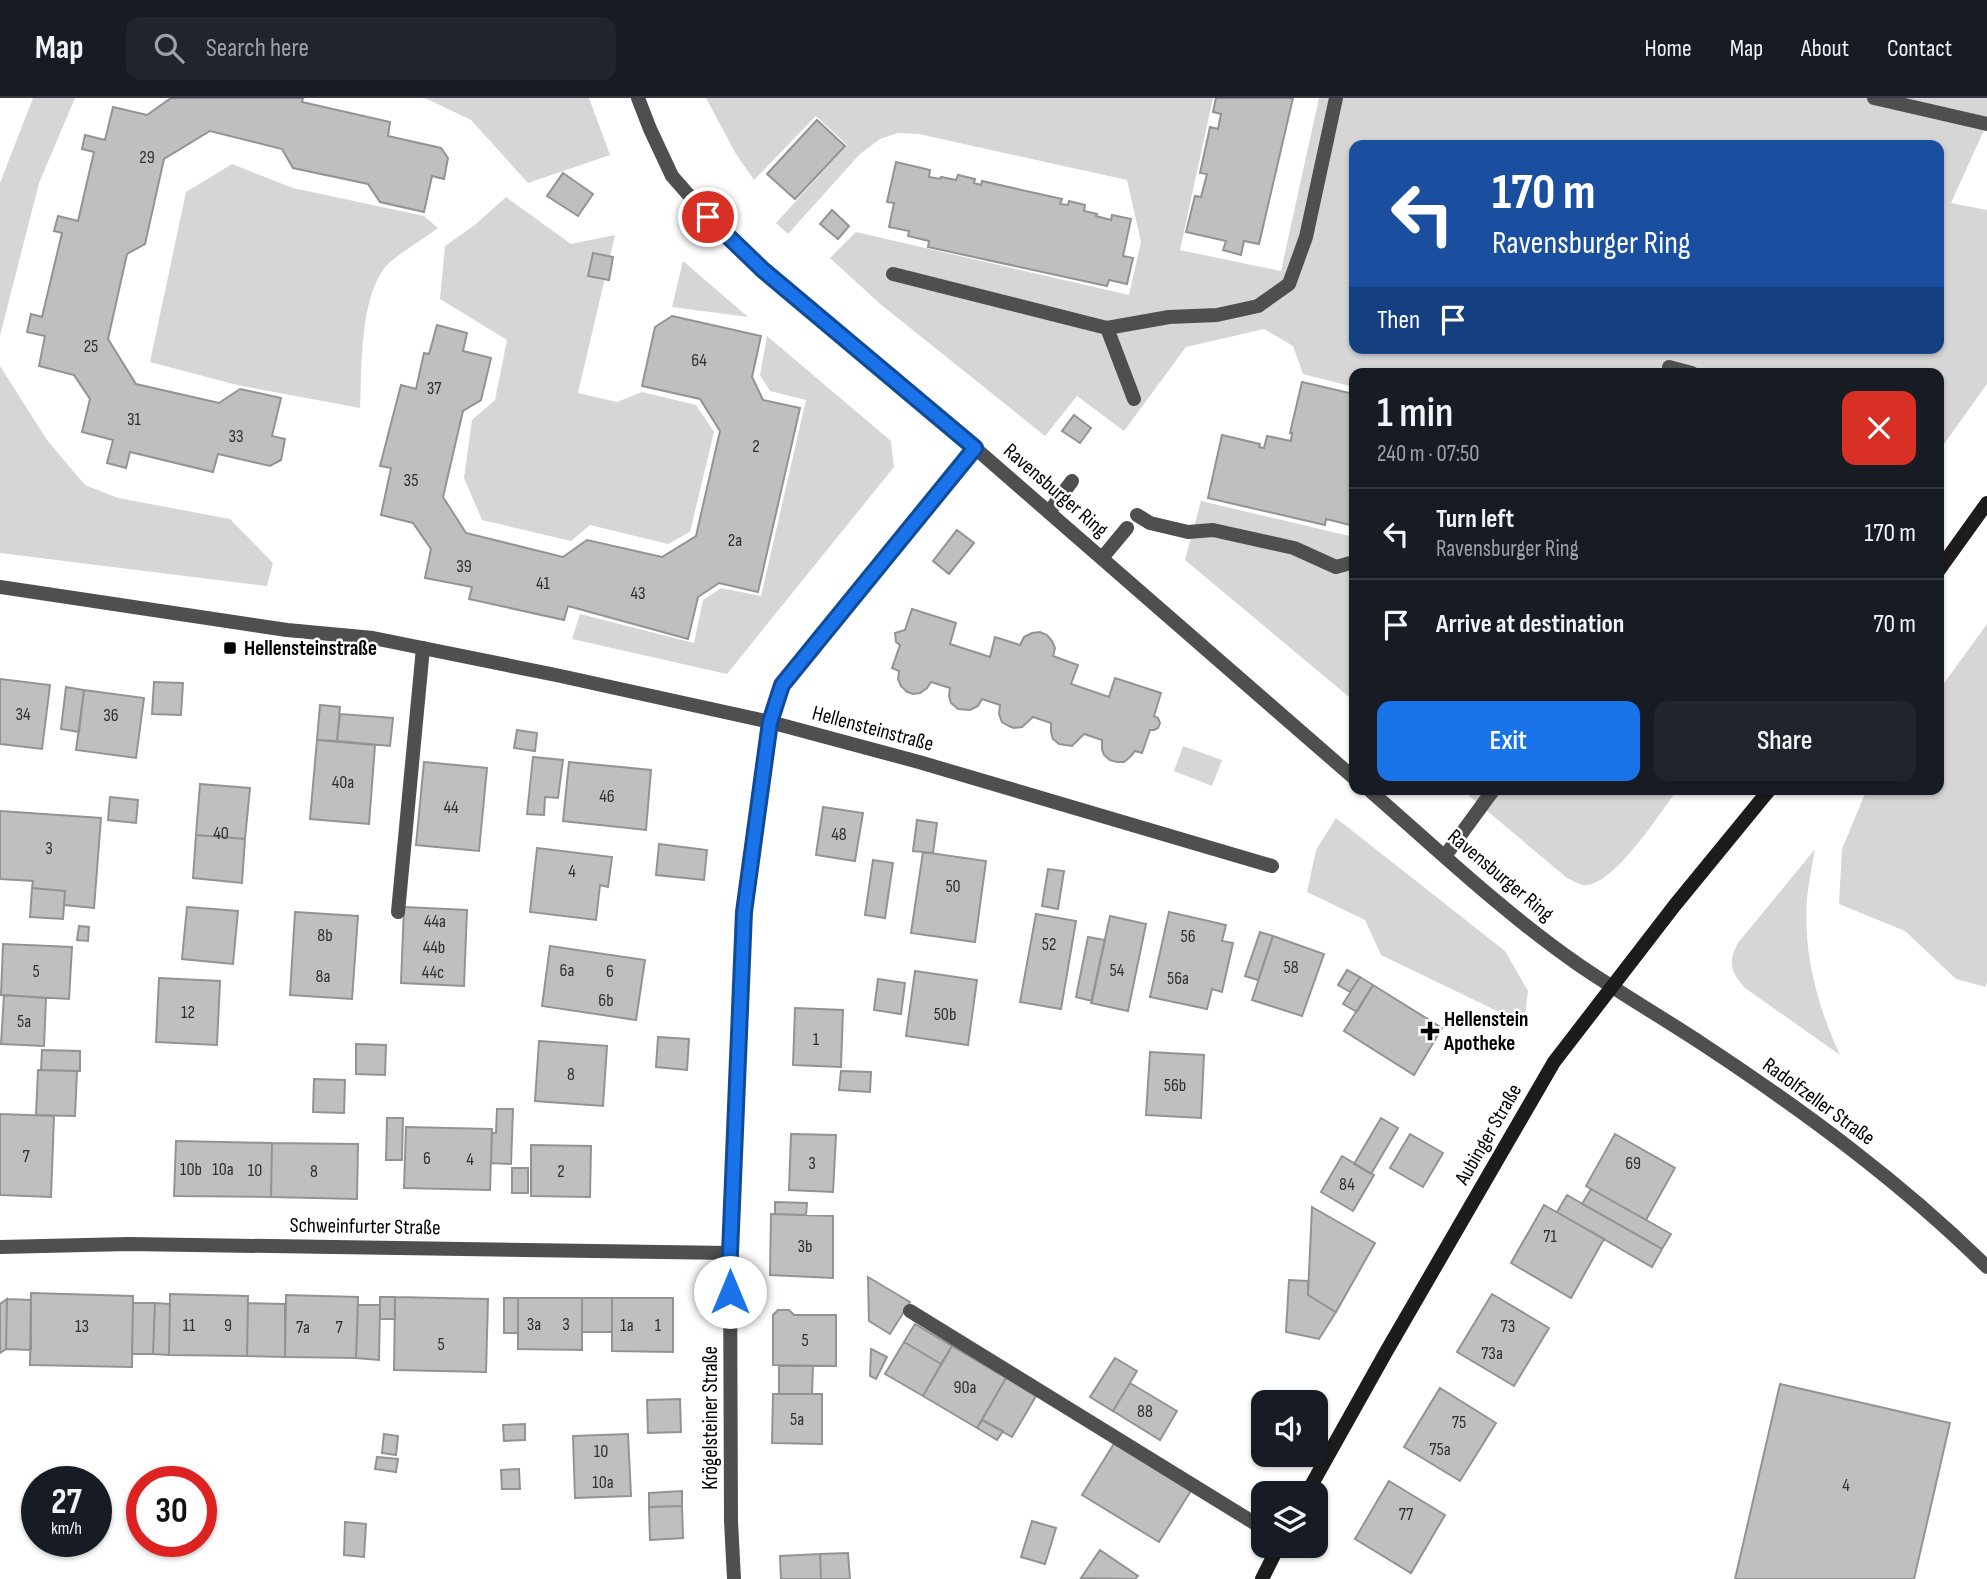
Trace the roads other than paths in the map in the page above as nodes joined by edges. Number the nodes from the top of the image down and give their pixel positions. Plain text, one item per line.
1 (638, 98) edge
2 (1336, 98) edge
3 (1874, 98) edge
4 (1987, 124) edge
5 (893, 274) dead end
6 (1107, 328) junction
7 (1669, 367) dead end
8 (1673, 368) edge
9 (1134, 399) dead end
10 (975, 448) junction
11 (1072, 481) dead end
12 (1987, 503) edge
13 (1049, 512) junction
14 (1138, 515) dead end
15 (1127, 528) dead end
16 (1102, 558) junction
17 (1349, 563) edge
18 (1944, 563) edge
19 (0, 587) edge
20 (423, 648) junction
21 (770, 722) junction
22 (1349, 774) edge
23 (1375, 795) edge
24 (1490, 795) edge
25 (1765, 795) edge
26 (1445, 856) junction
27 (1272, 866) dead end
28 (398, 912) dead end
29 (1612, 986) junction
30 (0, 1247) edge
31 (730, 1253) junction
32 (1987, 1267) edge
33 (910, 1311) dead end
34 (1314, 1481) edge
35 (1251, 1521) edge
36 (1272, 1558) edge
37 (734, 1579) edge
38 (1262, 1579) edge

1 - 10 street, Ravensburger Ring
2 - 6 street
3 - 4 street
5 - 6 street
6 - 9 street
7 - 8 street
10 - 13 street, Ravensburger Ring
10 - 21 street, Krögelsteiner Straße
11 - 13 street
12 - 18 main road
13 - 16 street, Ravensburger Ring
14 - 17 street
15 - 16 street
16 - 22 street, Ravensburger Ring
19 - 20 street, Hellensteinstraße
20 - 21 street, Hellensteinstraße
20 - 28 street
21 - 27 street, Hellensteinstraße
21 - 31 street, Krögelsteiner Straße
23 - 26 street, Ravensburger Ring
24 - 26 street
25 - 29 main road, Aubinger Straße
26 - 29 street, Ravensburger Ring
29 - 32 street, Radolfzeller Straße
29 - 34 main road, Aubinger Straße
30 - 31 street, Schweinfurter Straße
31 - 37 street, Krögelsteiner Straße
33 - 35 street
36 - 38 main road

